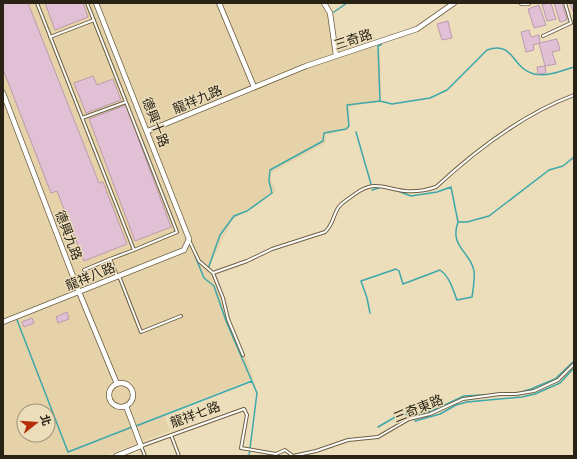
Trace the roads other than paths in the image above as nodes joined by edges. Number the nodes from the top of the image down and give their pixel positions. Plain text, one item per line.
1 (37, 3) edge
2 (87, 3) edge
3 (96, 3) edge
4 (219, 3) edge
5 (324, 3) edge
6 (454, 3) edge
7 (522, 3) edge
8 (528, 3) edge
9 (565, 3) edge
10 (94, 20) junction
11 (543, 36) dead end
12 (50, 37) junction
13 (336, 55) junction
14 (254, 87) junction
15 (3, 93) edge
16 (574, 94) edge
17 (126, 102) junction
18 (82, 118) junction
19 (148, 131) junction
20 (189, 239) junction
21 (134, 250) junction
22 (110, 259) junction
23 (84, 270) dead end
24 (213, 273) junction
25 (118, 277) junction
26 (79, 292) junction
27 (181, 316) dead end
28 (3, 322) edge
29 (243, 355) dead end
30 (574, 364) edge
31 (117, 384) junction
32 (126, 406) junction
33 (171, 434) junction
34 (141, 446) junction
35 (241, 448) joint
36 (116, 456) edge
37 (145, 456) edge
38 (179, 456) edge

1 - 12 lane
2 - 10 lane
3 - 19 street, 德興十路
4 - 14 street
5 - 13 street
6 - 13 street, 三奇路
7 - 8 street
9 - 11 lane
10 - 12 lane
10 - 17 lane
12 - 18 lane
13 - 14 street, 三奇路
14 - 19 street, 龍祥九路
15 - 26 street, 德興九路
16 - 24 lane
17 - 18 lane
17 - 21 lane
18 - 21 lane
19 - 20 street, 德興十路
20 - 24 lane
20 - 25 street, 龍祥八路
21 - 22 lane
22 - 23 lane
22 - 25 lane
24 - 29 lane
25 - 26 street, 龍祥八路
25 - 27 lane
26 - 28 street, 龍祥八路
26 - 31 street, 德興九路
30 - 35 lane, 三奇東路
31 - 32 street
31 - 32 street
32 - 34 street
33 - 34 lane, 龍祥七路
33 - 35 lane, 龍祥七路
33 - 38 lane
34 - 36 street, 龍祥七路
34 - 37 lane

